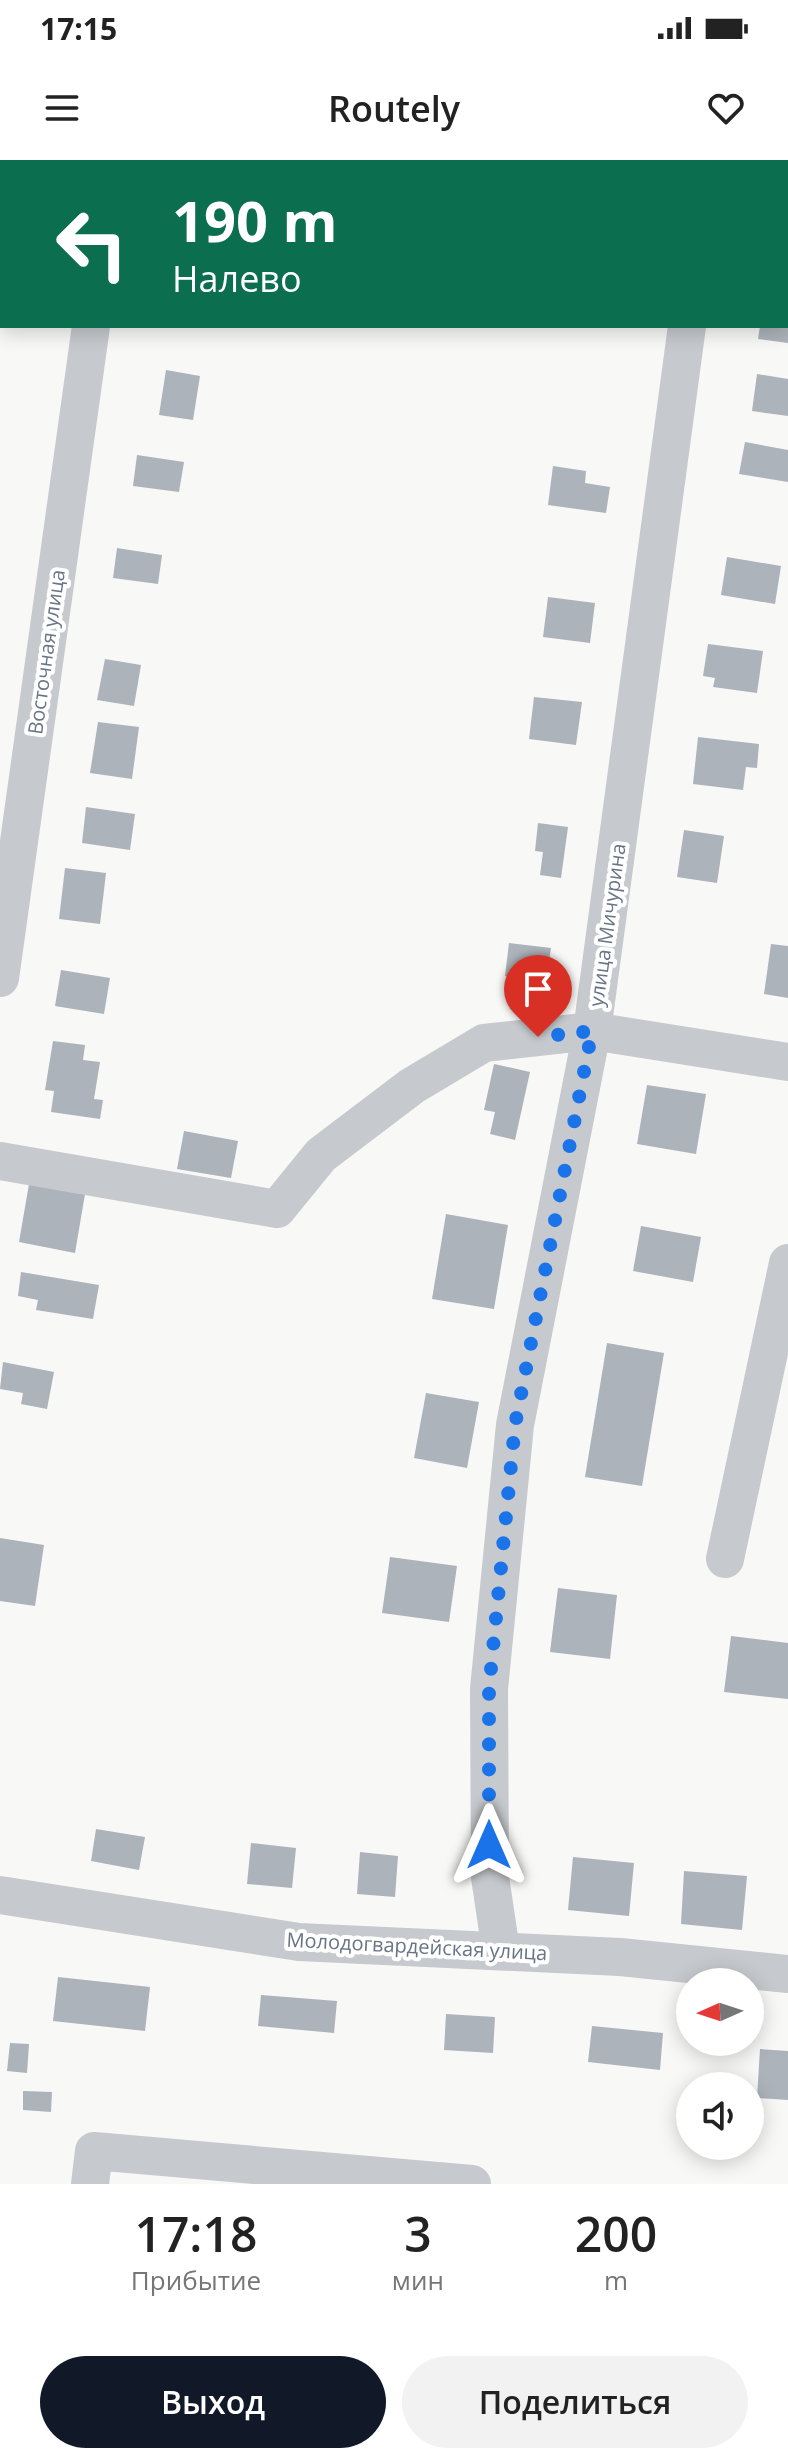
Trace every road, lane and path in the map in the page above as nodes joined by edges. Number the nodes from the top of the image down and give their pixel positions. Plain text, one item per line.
1 (91, 328) edge
2 (687, 328) edge
3 (0, 978) edge
4 (592, 1031) junction
5 (788, 1062) edge
6 (0, 1161) edge
7 (788, 1263) edge
8 (725, 1559) dead end
9 (0, 1895) edge
10 (501, 1951) junction
11 (788, 1974) edge
12 (90, 2184) edge
13 (472, 2184) edge

1 - 3 street, Восточная улица
2 - 4 street, улица Мичурина
4 - 5 street
4 - 6 street
4 - 10 street, улица Мичурина
7 - 8 street
9 - 10 street, Молодогвардейская улица
10 - 11 street, Молодогвардейская улица
12 - 13 street

